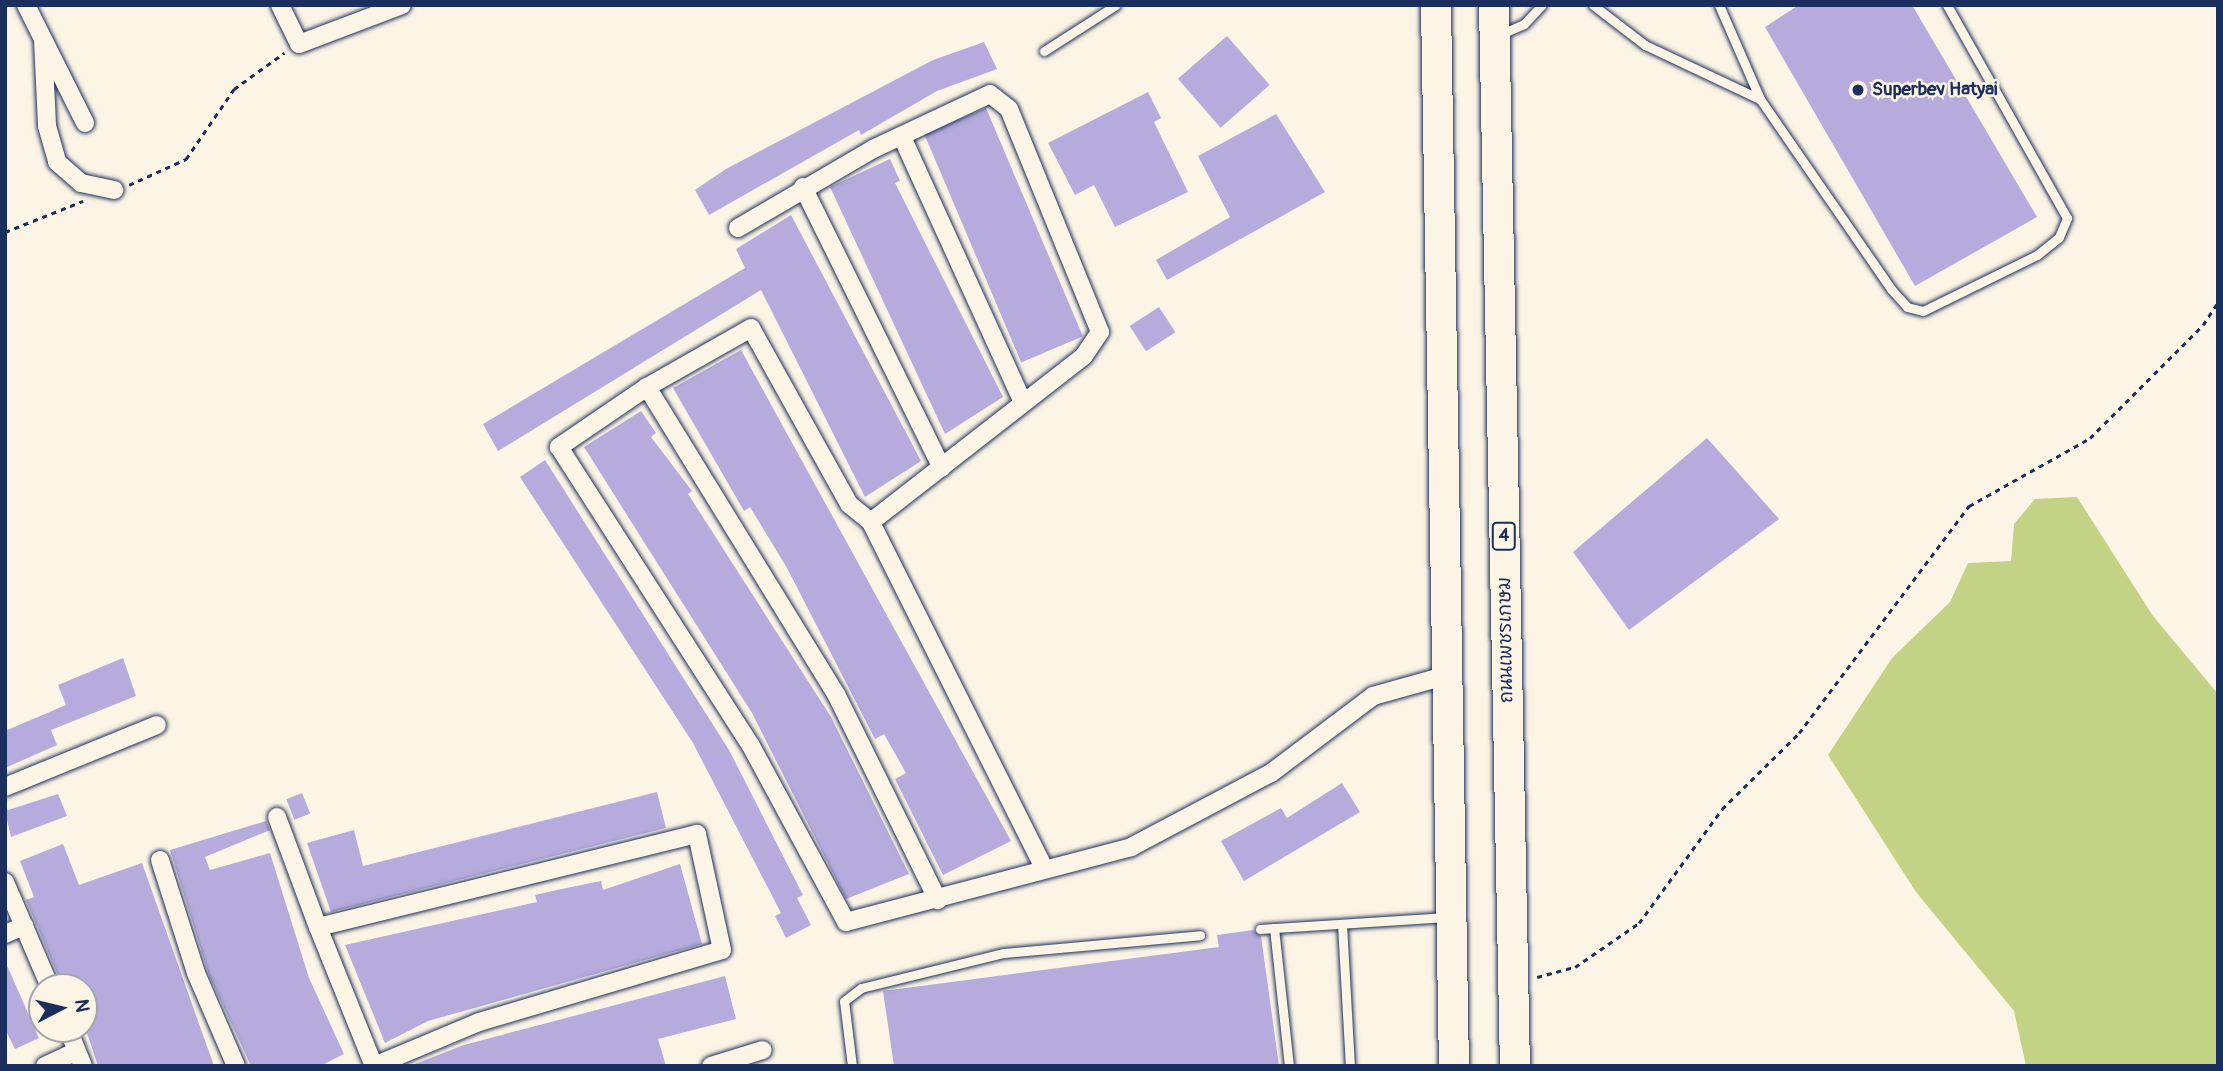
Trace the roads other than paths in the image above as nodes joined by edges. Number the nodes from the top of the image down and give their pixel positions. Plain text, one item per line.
1 (26, 5) edge
2 (280, 5) edge
3 (402, 5) edge
4 (1116, 5) edge
5 (1436, 5) edge
6 (1494, 5) edge
7 (1542, 5) edge
8 (1593, 5) edge
9 (1719, 5) edge
10 (1947, 5) edge
11 (1494, 37) junction
12 (43, 40) junction
13 (1044, 51) dead end
14 (1760, 99) junction
15 (85, 123) dead end
16 (902, 137) junction
17 (803, 187) junction
18 (114, 190) road end
19 (738, 228) dead end
20 (647, 387) junction
21 (1023, 402) junction
22 (942, 468) junction
23 (871, 522) junction
24 (1448, 675) junction
25 (157, 725) dead end
26 (5, 786) edge
27 (277, 817) dead end
28 (160, 860) dead end
29 (1044, 868) junction
30 (5, 882) edge
31 (938, 900) junction
32 (1452, 917) junction
33 (1342, 924) junction
34 (24, 926) junction
35 (318, 927) junction
36 (1274, 928) junction
37 (1259, 929) dead end
38 (5, 934) edge
39 (1200, 936) dead end
40 (44, 973) edge
41 (763, 1050) dead end
42 (80, 1058) edge
43 (45, 1066) edge
44 (236, 1066) edge
45 (711, 1066) edge
46 (852, 1066) edge
47 (1289, 1066) edge
48 (1350, 1066) edge
49 (1454, 1066) edge
50 (1515, 1066) edge

1 - 12 street
2 - 3 street
4 - 13 lane
5 - 24 highway
6 - 11 highway, ถนนเพชรเกษม / 4
7 - 11 lane
8 - 14 lane
9 - 14 lane
10 - 14 lane
11 - 50 highway, ถนนเพชรเกษม / 4
12 - 15 street
12 - 18 street
16 - 17 street
16 - 21 street
16 - 21 street
17 - 19 street
17 - 22 street
20 - 23 street
20 - 31 street
20 - 31 street
21 - 22 street
22 - 23 street
23 - 29 street
24 - 29 street
24 - 32 highway
25 - 26 street
27 - 35 street
28 - 44 street
29 - 31 street
30 - 34 street
32 - 33 lane
32 - 49 highway
33 - 36 lane
33 - 48 lane
34 - 38 street
34 - 40 street
35 - 35 street
36 - 37 lane
36 - 47 lane
39 - 46 lane
41 - 45 street
42 - 43 street

